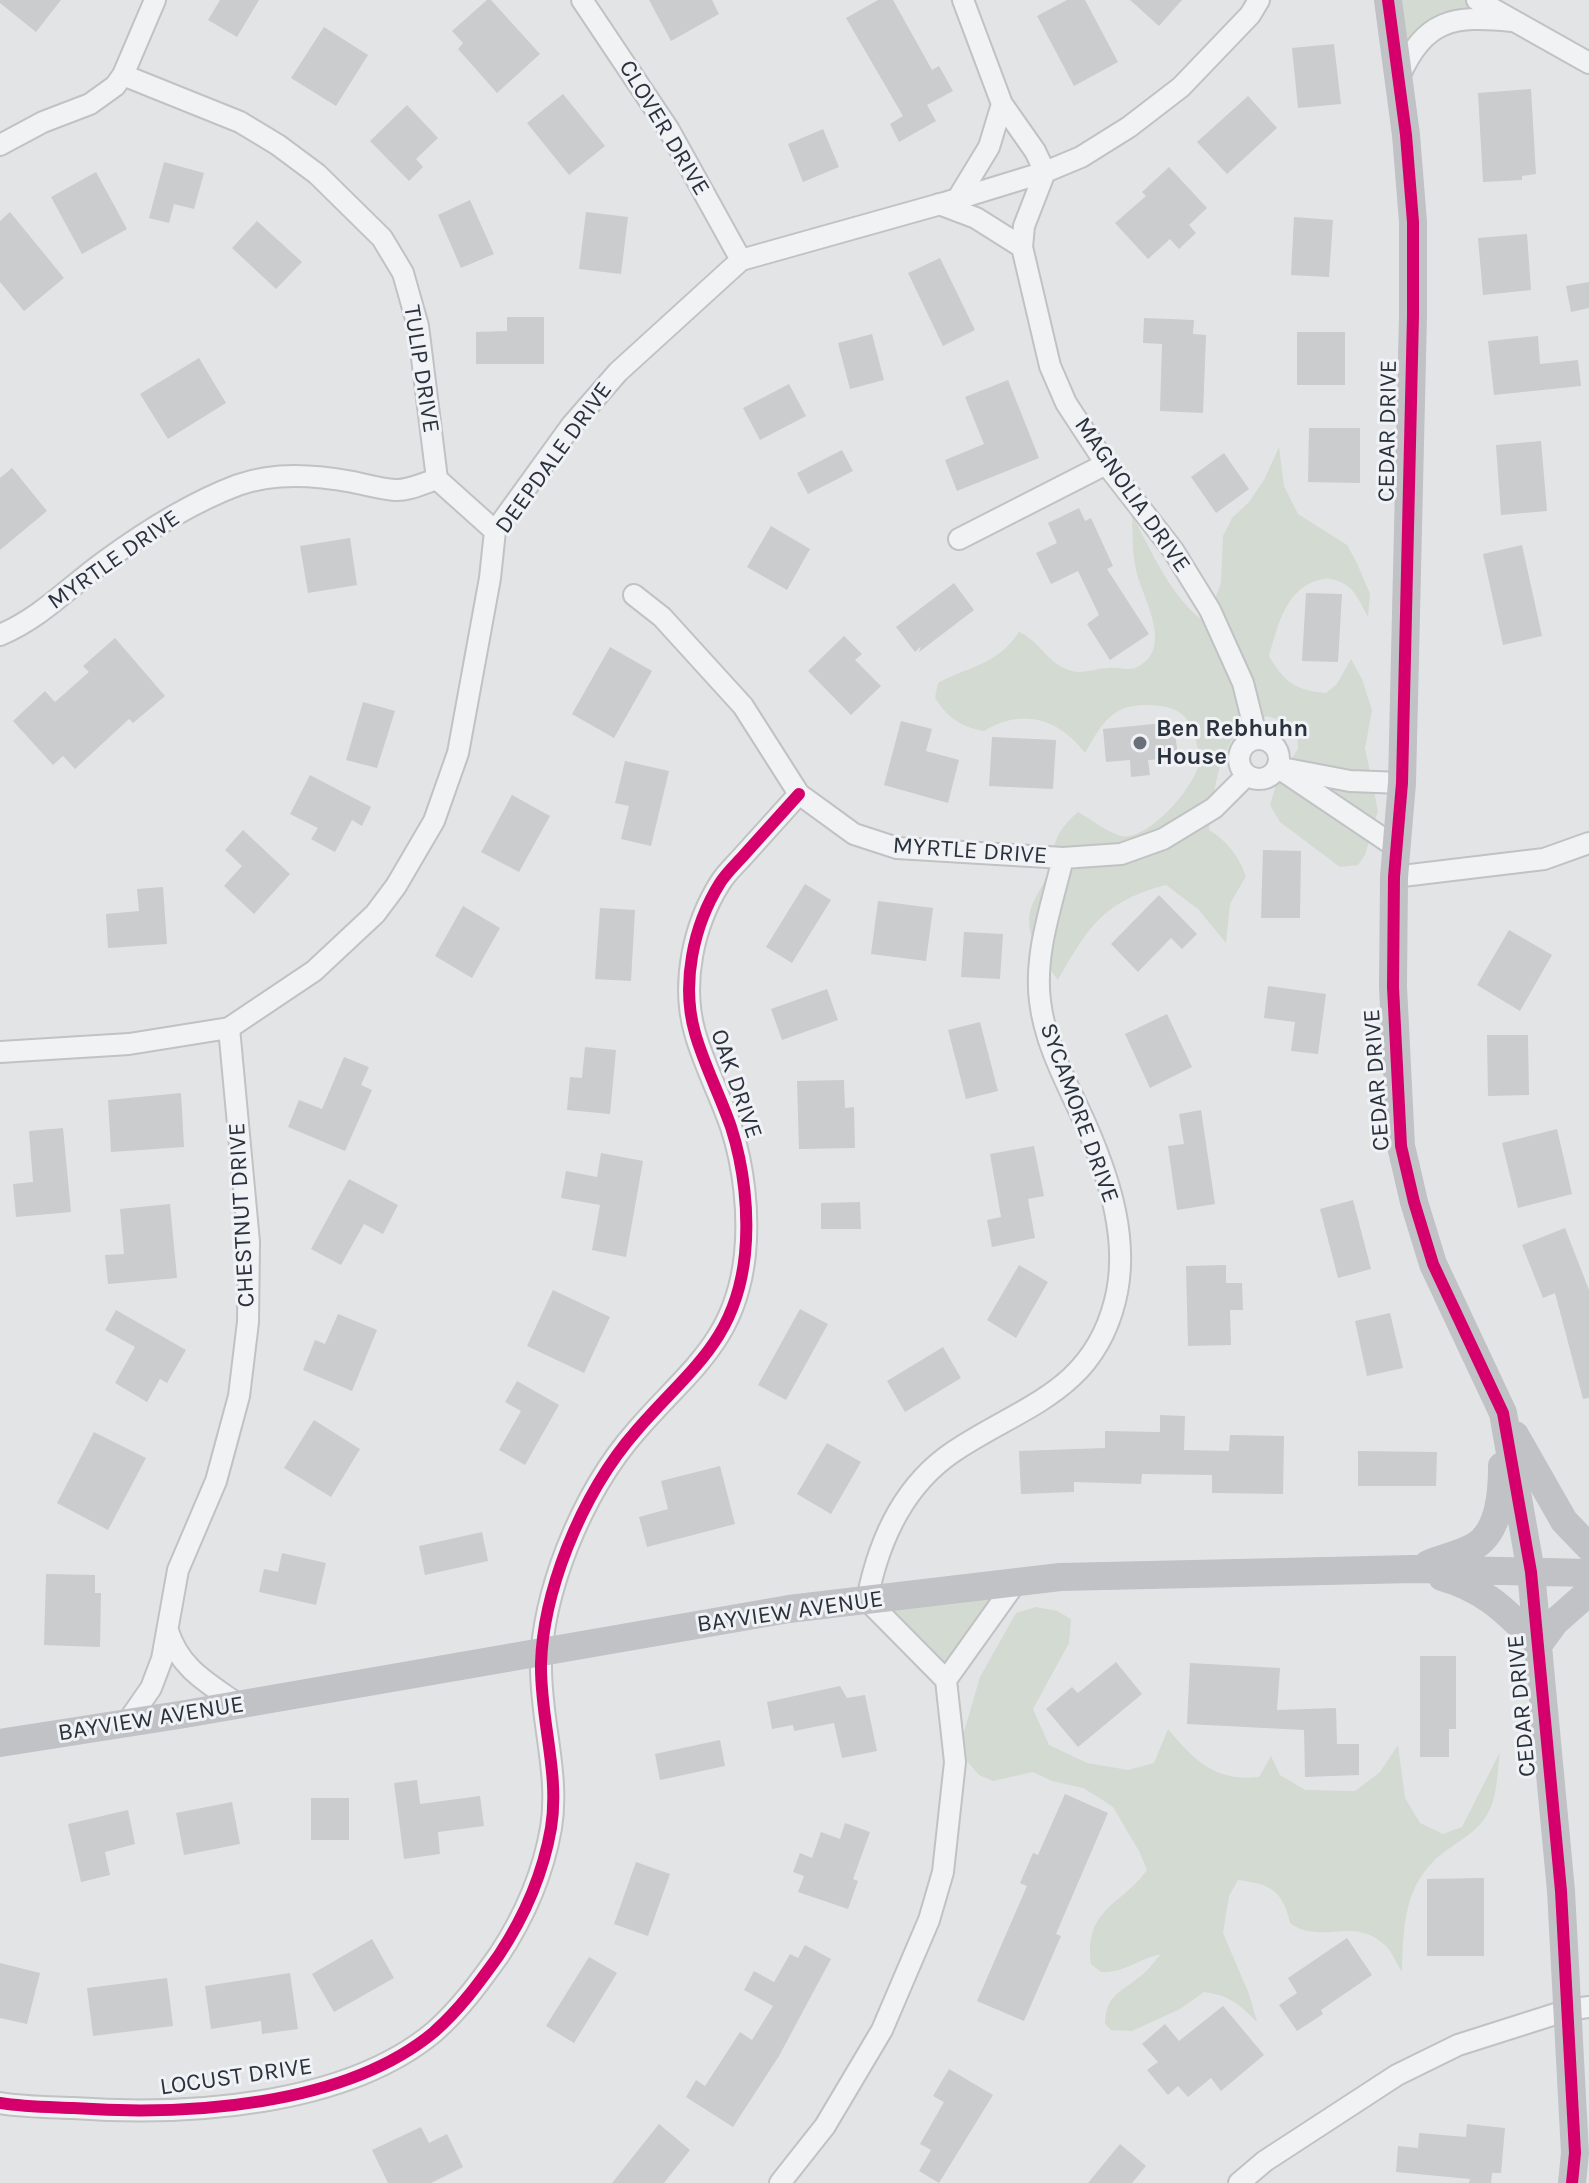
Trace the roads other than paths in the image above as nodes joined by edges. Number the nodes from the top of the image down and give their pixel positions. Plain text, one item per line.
1 (155, 0) edge
2 (582, 0) edge
3 (963, 0) edge
4 (1259, 0) edge
5 (1388, 0) edge
6 (1477, 0) edge
7 (1512, 21) junction
8 (1589, 63) edge
9 (123, 75) junction
10 (1399, 77) junction
11 (1002, 104) junction
12 (0, 145) edge
13 (1045, 172) junction
14 (949, 201) junction
15 (1022, 247) junction
16 (741, 260) junction
17 (1106, 464) junction
18 (437, 479) junction
19 (495, 531) junction
20 (959, 539) dead end
21 (634, 595) dead end
22 (0, 635) edge
23 (1257, 739) junction
24 (1277, 767) junction
25 (1247, 775) junction
26 (1402, 783) junction
27 (799, 794) junction
28 (1589, 843) edge
29 (1396, 847) junction
30 (1063, 858) junction
31 (1394, 877) junction
32 (229, 1028) junction
33 (0, 1052) edge
34 (1503, 1413) junction
35 (1589, 1547) edge
36 (1414, 1569) junction
37 (1531, 1572) junction
38 (1589, 1573) edge
39 (1016, 1582) junction
40 (1589, 1592) edge
41 (867, 1600) junction
42 (168, 1631) junction
43 (1539, 1644) junction
44 (542, 1653) junction
45 (946, 1680) junction
46 (239, 1705) junction
47 (126, 1724) junction
48 (0, 1743) edge
49 (1578, 2008) edge
50 (0, 2103) edge
51 (780, 2183) edge
52 (1239, 2183) edge
53 (1572, 2183) edge

1 - 9 street
2 - 16 street, CLOVER DRIVE
3 - 11 street
4 - 13 street, DEEPDALE DRIVE
5 - 10 street, CEDAR DRIVE
6 - 7 street
7 - 8 street
7 - 10 street
9 - 12 street
9 - 18 street, TULIP DRIVE
10 - 26 street, CEDAR DRIVE
11 - 13 street
11 - 14 street
13 - 14 street, DEEPDALE DRIVE
13 - 15 street, MAGNOLIA DRIVE
14 - 15 street
14 - 16 street, DEEPDALE DRIVE
15 - 17 street, MAGNOLIA DRIVE
16 - 19 street, DEEPDALE DRIVE
17 - 20 street
17 - 23 street, MAGNOLIA DRIVE
18 - 19 street
18 - 22 street, MYRTLE DRIVE
19 - 32 street, DEEPDALE DRIVE
21 - 27 street, MYRTLE DRIVE
23 - 24 street
23 - 25 street
24 - 25 street
24 - 26 street
24 - 29 street
25 - 30 street, MYRTLE DRIVE
26 - 29 street, CEDAR DRIVE
27 - 30 street, MYRTLE DRIVE
27 - 44 street, OAK DRIVE
28 - 31 street
29 - 31 street, CEDAR DRIVE
30 - 41 street, SYCAMORE DRIVE
31 - 34 street, CEDAR DRIVE
32 - 33 street, DEEPDALE DRIVE
32 - 42 street, CHESTNUT DRIVE
34 - 35 street
34 - 36 street
34 - 37 street, CEDAR DRIVE
36 - 37 street, BAYVIEW AVENUE
36 - 39 street, BAYVIEW AVENUE
36 - 43 street
37 - 38 street, BAYVIEW AVENUE
37 - 43 street, CEDAR DRIVE
39 - 41 street, BAYVIEW AVENUE
39 - 45 street
40 - 43 street
41 - 44 street, BAYVIEW AVENUE
41 - 45 street
42 - 46 street
42 - 47 street, CHESTNUT DRIVE
43 - 49 street, CEDAR DRIVE
44 - 46 street, BAYVIEW AVENUE
44 - 50 street, LOCUST DRIVE
45 - 51 street
46 - 47 street, BAYVIEW AVENUE
47 - 48 street, BAYVIEW AVENUE
49 - 52 street
49 - 53 street, CEDAR DRIVE

